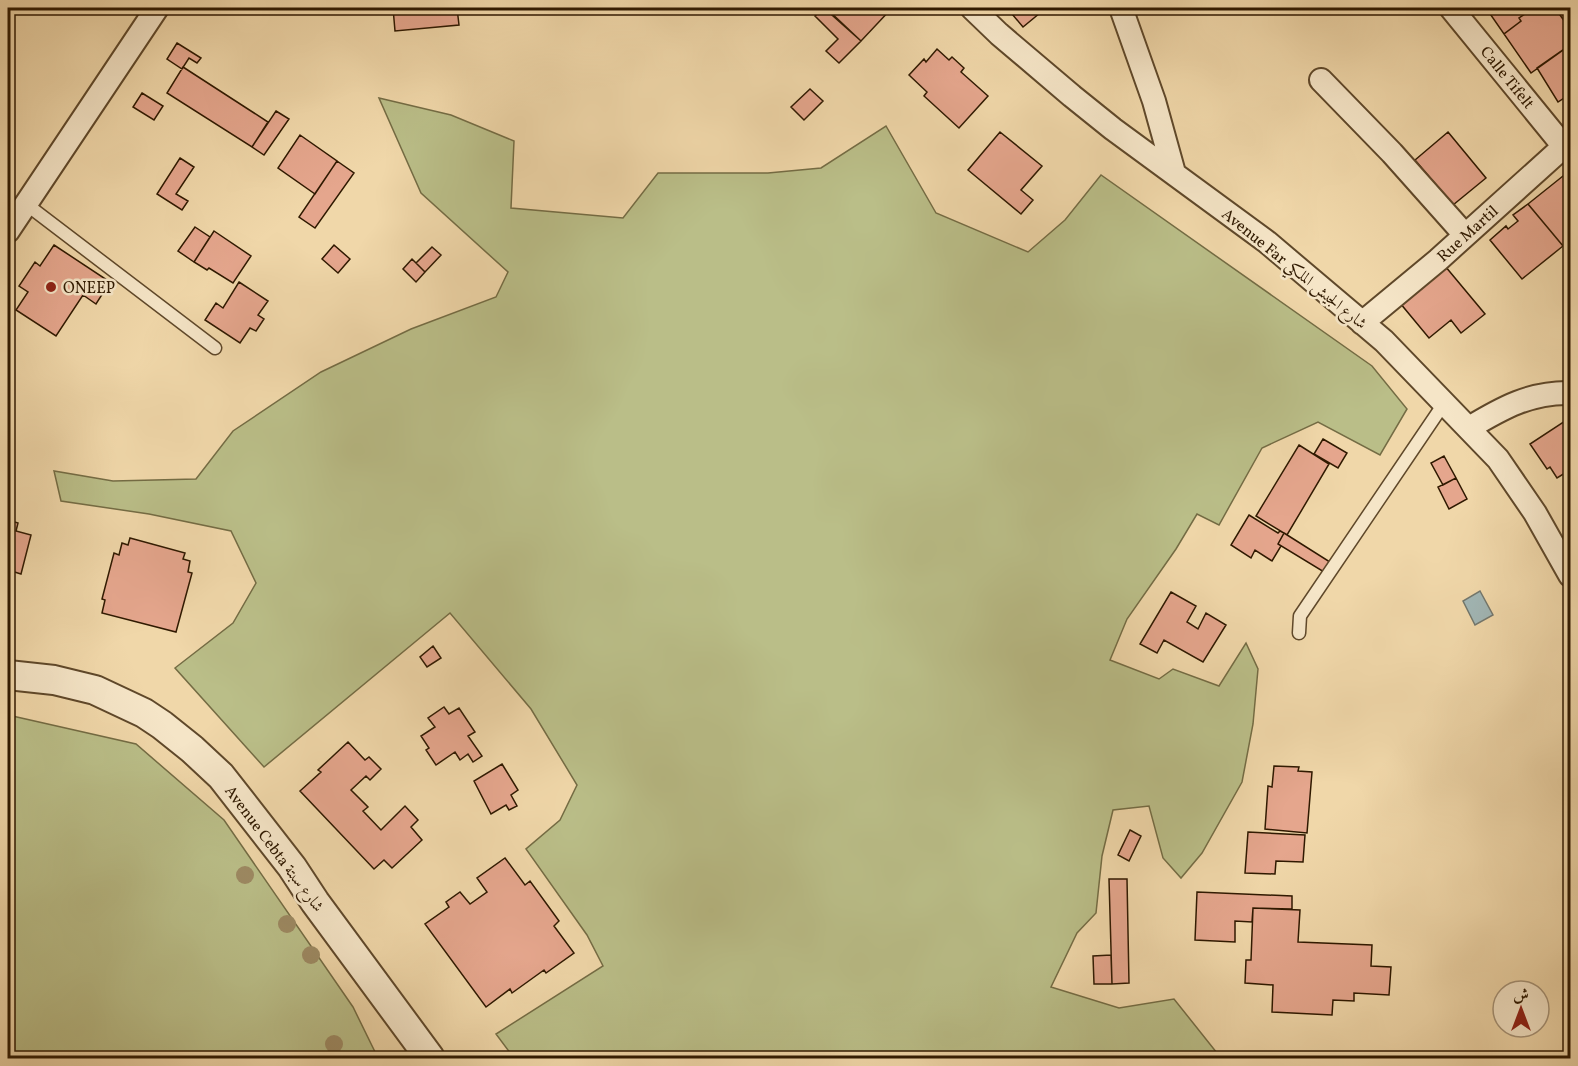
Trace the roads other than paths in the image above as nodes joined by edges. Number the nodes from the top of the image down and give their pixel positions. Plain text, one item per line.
1 (157, 8) edge
2 (972, 8) edge
3 (1121, 8) edge
4 (1451, 8) edge
5 (1322, 80) dead end
6 (1568, 147) edge
7 (1174, 173) junction
8 (26, 204) junction
9 (8, 231) edge
10 (1465, 235) junction
11 (1362, 323) junction
12 (215, 348) dead end
13 (1570, 393) edge
14 (1444, 402) junction
15 (1469, 428) junction
16 (1570, 575) edge
17 (1299, 633) dead end
18 (8, 675) edge
19 (430, 1059) edge

1 - 8 street
2 - 7 street, Avenue Far شارع الجيش الملكي
3 - 7 street
4 - 6 street, Calle Tifelt
5 - 10 street
6 - 10 street, Rue Martil
7 - 11 street, Avenue Far شارع الجيش الملكي
8 - 9 street
8 - 12 lane
10 - 11 street, Rue Martil
11 - 14 street, Avenue Far شارع الجيش الملكي
13 - 15 street
14 - 15 street, Avenue Far شارع الجيش الملكي
14 - 17 lane
15 - 16 street, Avenue Far شارع الجيش الملكي
18 - 19 street, Avenue Cebta شارع سبتة

